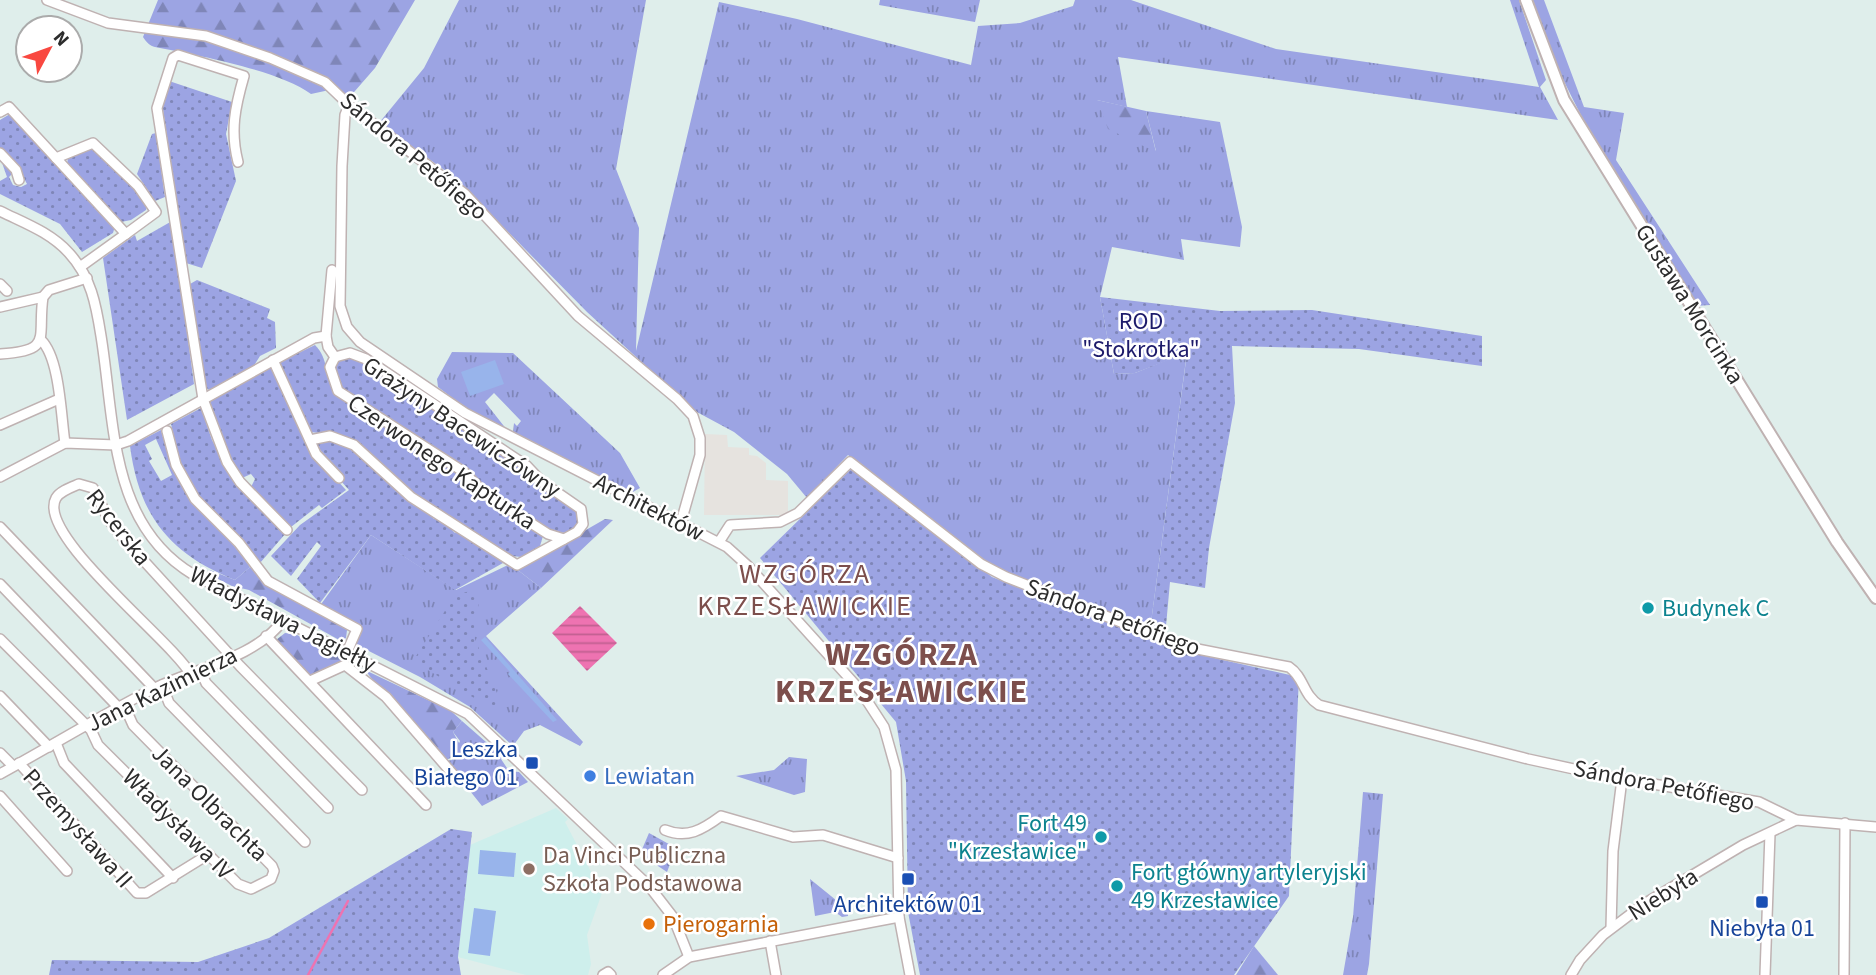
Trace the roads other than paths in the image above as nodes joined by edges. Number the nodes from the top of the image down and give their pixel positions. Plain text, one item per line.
1 (47, 0) edge
2 (1526, 0) edge
3 (349, 105) junction
4 (0, 112) edge
5 (0, 153) edge
6 (56, 158) junction
7 (238, 162) dead end
8 (19, 180) dead end
9 (171, 205) junction
10 (0, 211) edge
11 (156, 212) junction
12 (126, 233) junction
13 (80, 267) junction
14 (332, 270) dead end
15 (87, 278) junction
16 (43, 297) junction
17 (0, 307) edge
18 (326, 336) junction
19 (41, 340) junction
20 (0, 354) edge
21 (335, 357) junction
22 (273, 360) junction
23 (59, 399) junction
24 (203, 400) junction
25 (0, 425) edge
26 (167, 431) dead end
27 (310, 440) junction
28 (65, 443) junction
29 (117, 445) junction
30 (0, 477) edge
31 (339, 478) dead end
32 (681, 523) junction
33 (0, 527) edge
34 (287, 530) dead end
35 (548, 534) junction
36 (564, 539) junction
37 (719, 542) junction
38 (546, 550) junction
39 (0, 584) edge
40 (1876, 598) edge
41 (283, 620) junction
42 (267, 636) junction
43 (0, 639) edge
44 (347, 652) junction
45 (232, 656) junction
46 (196, 673) junction
47 (310, 681) junction
48 (158, 687) junction
49 (0, 696) edge
50 (121, 707) junction
51 (86, 726) junction
52 (52, 745) junction
53 (0, 754) edge
54 (16, 765) junction
55 (0, 774) edge
56 (457, 779) dead end
57 (1622, 779) junction
58 (362, 790) dead end
59 (0, 796) edge
60 (426, 805) dead end
61 (328, 808) dead end
62 (1796, 820) junction
63 (1845, 823) junction
64 (1876, 827) edge
65 (665, 830) dead end
66 (1770, 833) junction
67 (305, 842) dead end
68 (209, 854) junction
69 (898, 858) junction
70 (272, 866) joint
71 (67, 871) dead end
72 (173, 878) junction
73 (900, 917) junction
74 (1611, 928) junction
75 (770, 941) junction
76 (689, 957) junction
77 (604, 975) edge
78 (611, 975) edge
79 (663, 975) edge
80 (776, 975) edge
81 (910, 975) edge
82 (1571, 975) edge
83 (1765, 975) edge
84 (1844, 975) edge

1 - 3 street, Sándora Petőfiego
2 - 40 street, Gustawa Morcinka
3 - 32 street, Sándora Petőfiego
3 - 32 street, Architektów
4 - 6 street
5 - 8 street
6 - 11 street
6 - 12 street
7 - 9 street
9 - 11 street
9 - 24 street
10 - 13 street, Władysława Jagiełły
11 - 12 street
12 - 13 street
13 - 15 street, Władysława Jagiełły
14 - 18 street, Czerwonego Kapturka
15 - 16 street
15 - 29 street, Władysława Jagiełły
16 - 17 street
16 - 19 street
18 - 21 street, Czerwonego Kapturka
18 - 22 street
19 - 20 street
19 - 23 street
21 - 35 street, Czerwonego Kapturka
21 - 36 street, Grażyny Bacewiczówny
22 - 24 street
22 - 27 street
23 - 25 street
23 - 28 street
24 - 29 street
24 - 34 street
26 - 44 street
27 - 31 street
27 - 38 street
28 - 29 street
28 - 30 street
29 - 41 street, Władysława Jagiełły
32 - 37 street, Architektów
33 - 48 street
35 - 36 street, Czerwonego Kapturka
35 - 38 street, Czerwonego Kapturka
36 - 38 street
37 - 57 street, Sándora Petőfiego
37 - 69 street, Architektów
39 - 50 street, Jana Olbrachta
41 - 42 street, Jana Kazimierza
41 - 44 street, Władysława Jagiełły
42 - 45 street, Jana Kazimierza
42 - 47 street
43 - 51 street, Władysława IV
44 - 76 street, Władysława Jagiełły
45 - 46 street, Jana Kazimierza
45 - 46 street, Rycerska
45 - 58 street, Rycerska
46 - 48 street, Jana Kazimierza
46 - 61 street
47 - 56 street
47 - 60 street
48 - 50 street, Jana Kazimierza
48 - 67 street
49 - 52 street
50 - 51 street, Jana Kazimierza
50 - 70 street, Jana Olbrachta
51 - 52 street, Jana Kazimierza
51 - 68 street, Władysława IV
52 - 54 street, Jana Kazimierza
52 - 72 street
53 - 54 street
54 - 55 street, Jana Kazimierza
54 - 72 street, Przemysława II
57 - 62 street, Sándora Petőfiego
57 - 74 street
59 - 71 street
62 - 63 street
62 - 66 street, Niebyła
63 - 64 street
63 - 84 street
65 - 69 street
66 - 74 street, Niebyła
66 - 83 street
68 - 70 street, Władysława IV
68 - 72 street, Przemysława II
69 - 73 street, Architektów
73 - 75 street
73 - 81 street, Architektów
74 - 82 street, Niebyła
75 - 76 street
75 - 80 street
76 - 79 street
77 - 78 street

